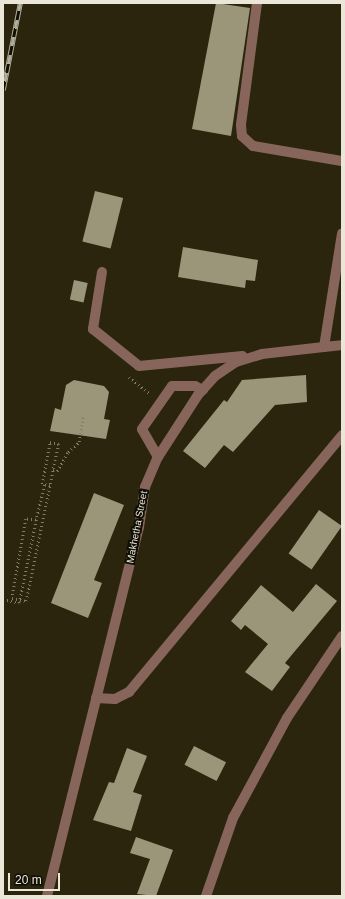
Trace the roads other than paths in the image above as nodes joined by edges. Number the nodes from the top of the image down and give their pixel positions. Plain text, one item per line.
1 (257, 3) edge
2 (342, 162) edge
3 (342, 233) edge
4 (102, 272) dead end
5 (342, 345) edge
6 (324, 347) junction
7 (262, 354) junction
8 (203, 390) junction
9 (342, 435) edge
10 (158, 457) junction
11 (342, 636) edge
12 (96, 698) junction
13 (47, 896) edge
14 (206, 896) edge

1 - 2 street
3 - 6 street
4 - 7 street
5 - 6 street, Makhetha Street
6 - 7 street, Makhetha Street
7 - 8 street, Makhetha Street
8 - 10 street, Makhetha Street
8 - 10 street
9 - 12 street
10 - 12 street, Makhetha Street
11 - 14 street
12 - 13 street, Makhetha Street

